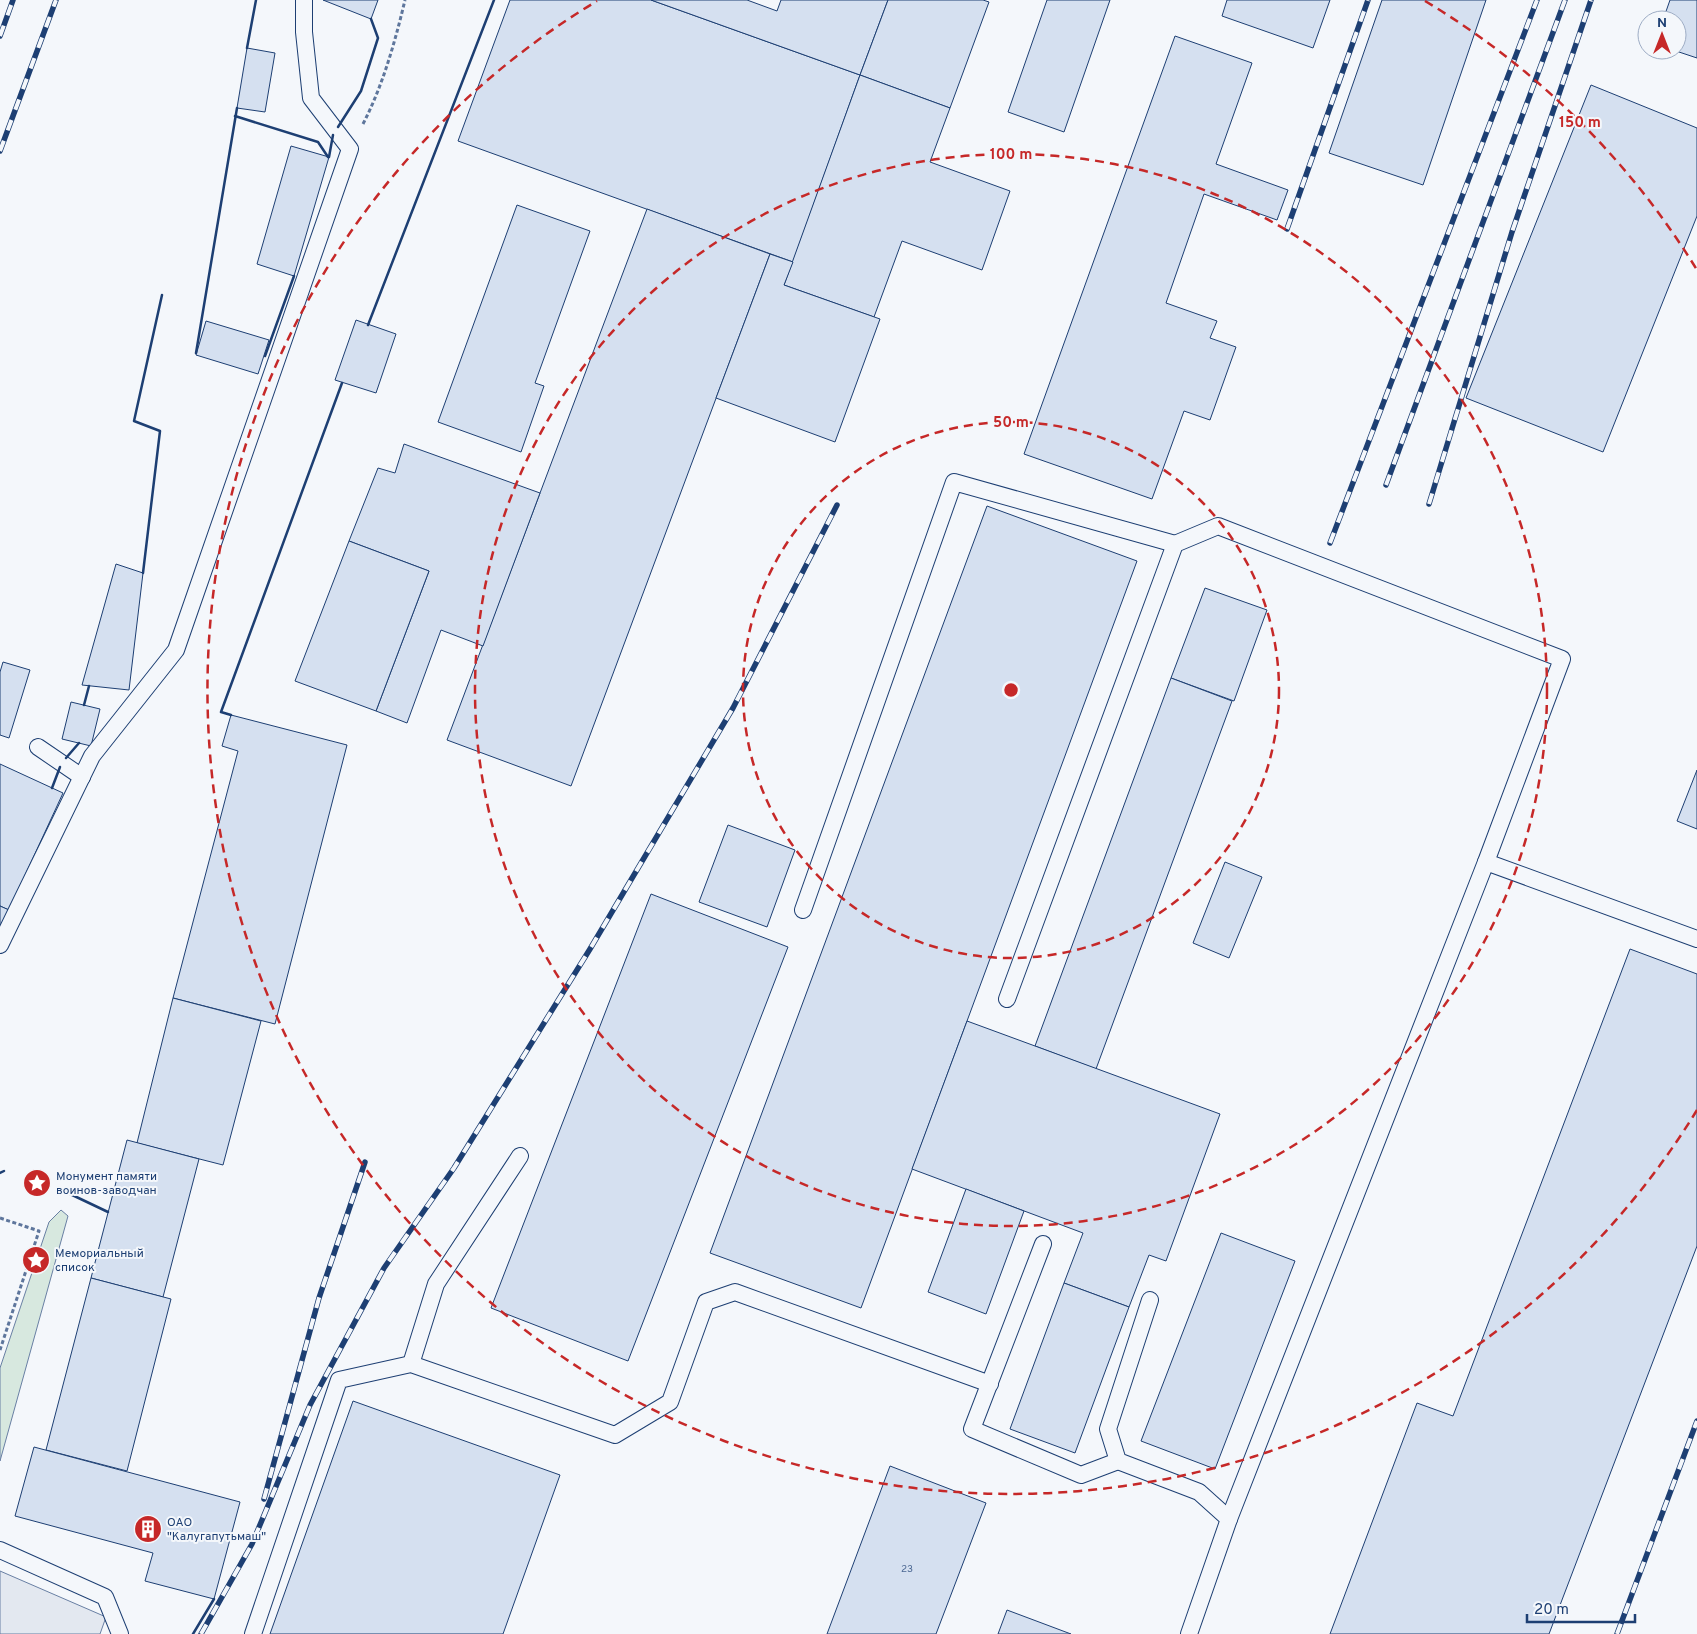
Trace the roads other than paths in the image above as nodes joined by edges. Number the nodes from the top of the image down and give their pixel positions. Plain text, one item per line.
1 (304, 0) edge
2 (1175, 544) junction
3 (38, 747) dead end
4 (82, 777) junction
5 (1486, 862) junction
6 (803, 910) dead end
7 (1697, 939) edge
8 (0, 945) edge
9 (1007, 999) dead end
10 (520, 1156) dead end
11 (1044, 1244) dead end
12 (1150, 1300) dead end
13 (411, 1364) junction
14 (990, 1384) junction
15 (1118, 1461) junction
16 (1229, 1519) junction
17 (0, 1550) edge
18 (120, 1634) edge
19 (253, 1634) edge
20 (1189, 1634) edge

1 - 4 lane
2 - 5 lane
2 - 6 lane
2 - 9 lane
3 - 4 lane
4 - 8 lane
5 - 7 lane
5 - 16 lane
10 - 13 lane
11 - 14 lane
12 - 15 lane
13 - 14 lane
13 - 19 lane
14 - 15 lane
15 - 16 lane
16 - 20 lane
17 - 18 lane

